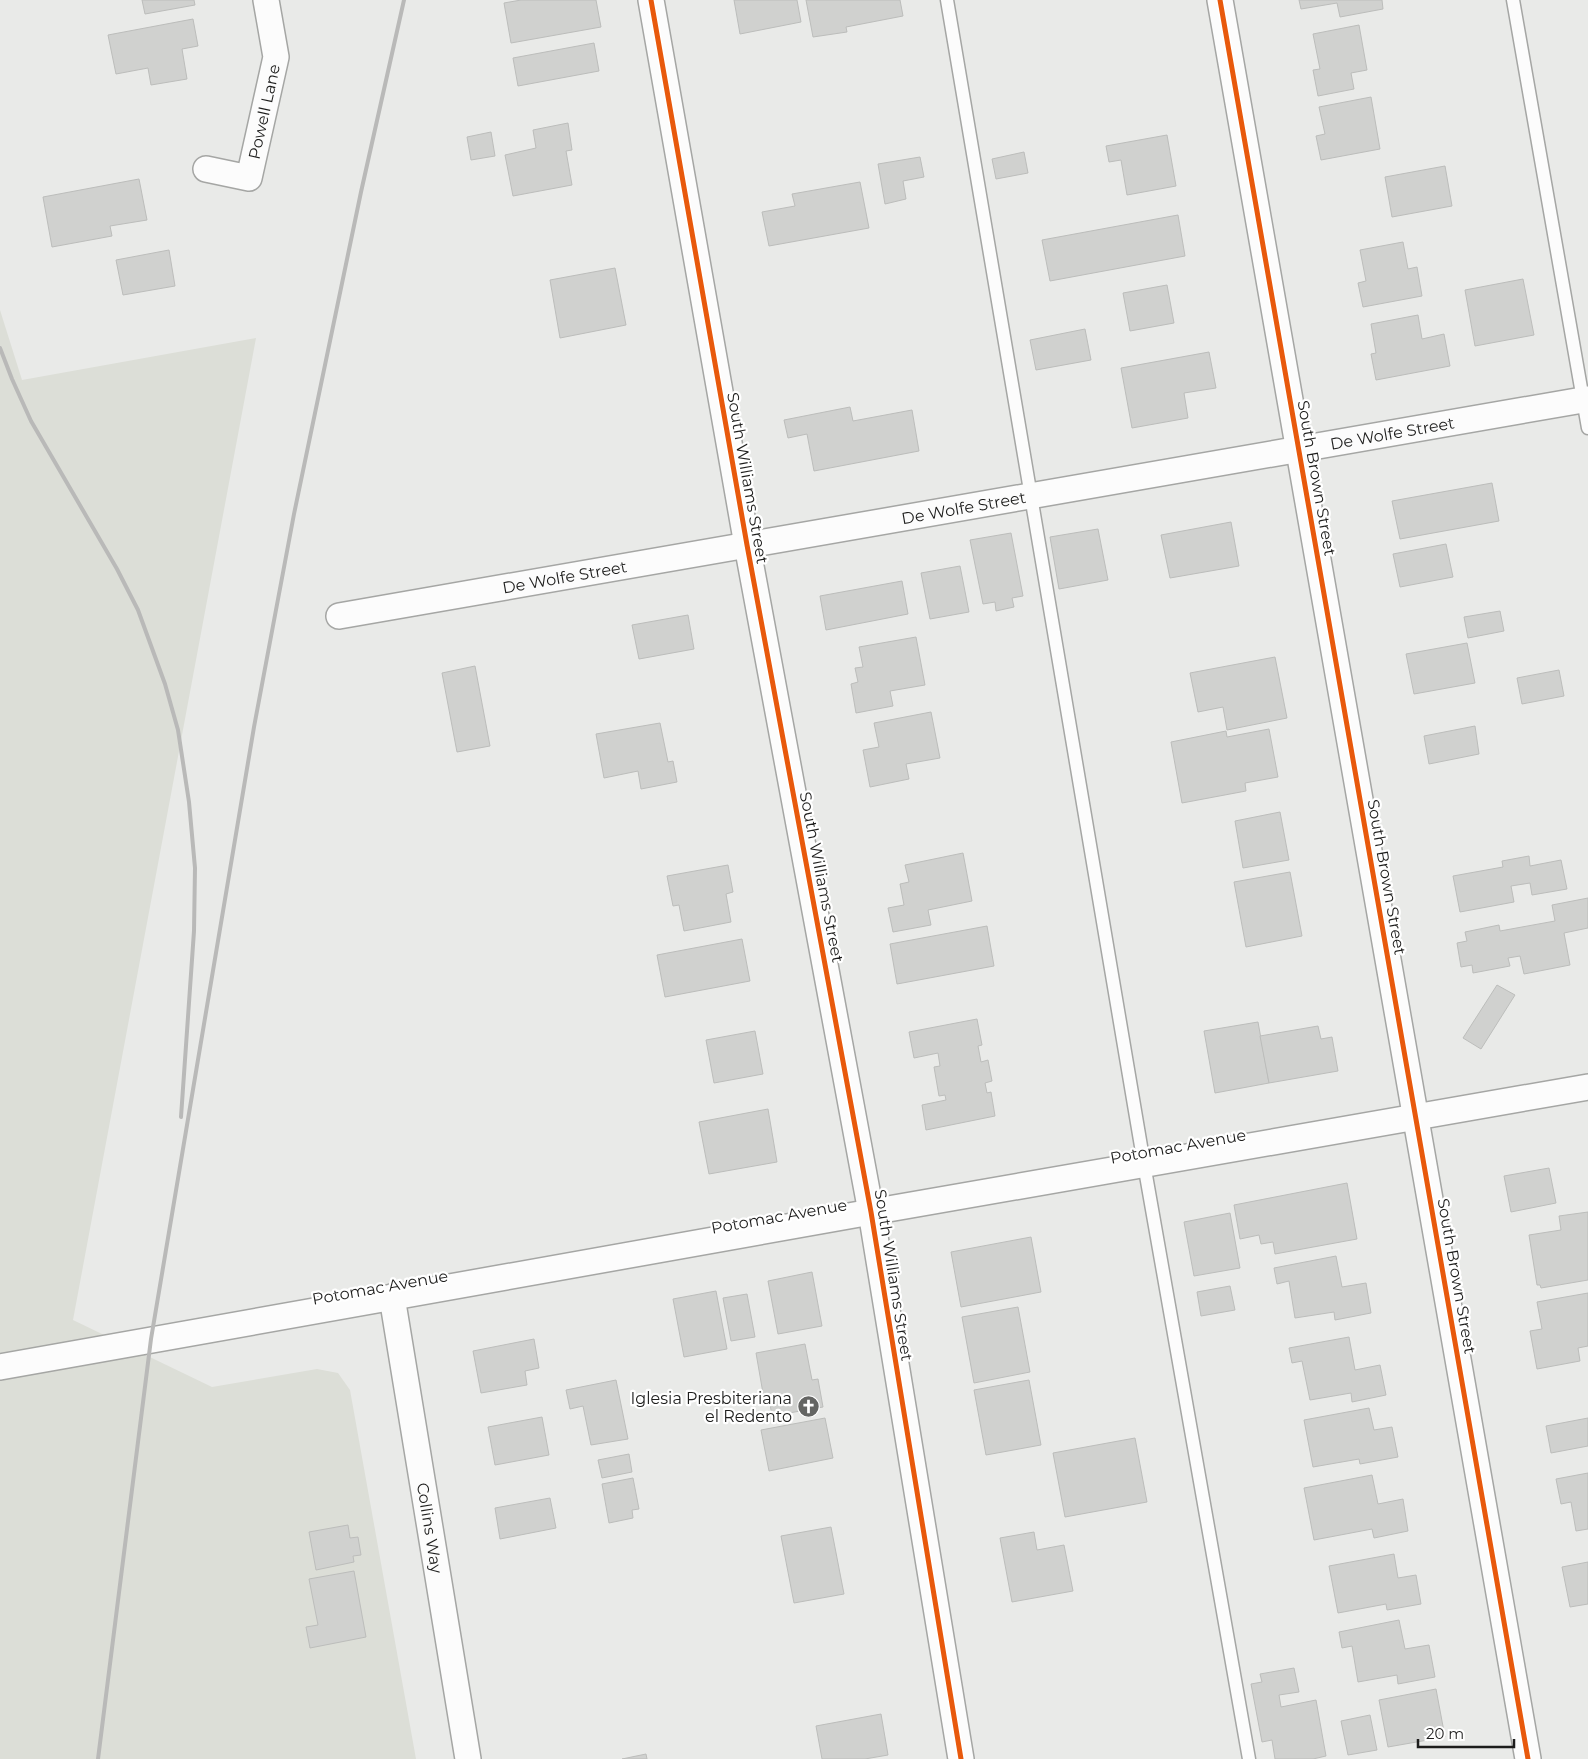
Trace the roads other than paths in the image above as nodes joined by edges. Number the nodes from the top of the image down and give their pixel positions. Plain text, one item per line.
1 (266, 0) edge
2 (652, 0) edge
3 (947, 0) edge
4 (1220, 0) edge
5 (1513, 0) edge
6 (206, 168) dead end
7 (1586, 399) edge
8 (1588, 428) edge
9 (1299, 449) junction
10 (1030, 496) junction
11 (747, 546) junction
12 (338, 616) dead end
13 (1588, 1087) edge
14 (1416, 1117) junction
15 (1144, 1164) junction
16 (871, 1212) junction
17 (392, 1297) junction
18 (0, 1367) edge
19 (468, 1759) edge
20 (961, 1759) edge
21 (1249, 1759) edge
22 (1528, 1759) edge

1 - 6 street, Powell Lane
2 - 11 street, South Williams Street
3 - 10 lane
4 - 9 street, South Brown Street
5 - 7 lane
7 - 8 lane
7 - 9 street, De Wolfe Street
9 - 10 street, De Wolfe Street
9 - 14 street, South Brown Street
10 - 11 street, De Wolfe Street
10 - 15 lane
11 - 12 street, De Wolfe Street
11 - 16 street, South Williams Street
13 - 14 street, Potomac Avenue
14 - 15 street, Potomac Avenue
14 - 22 street, South Brown Street
15 - 16 street, Potomac Avenue
15 - 21 lane
16 - 17 street, Potomac Avenue
16 - 20 street, South Williams Street
17 - 18 street, Potomac Avenue
17 - 19 street, Collins Way

